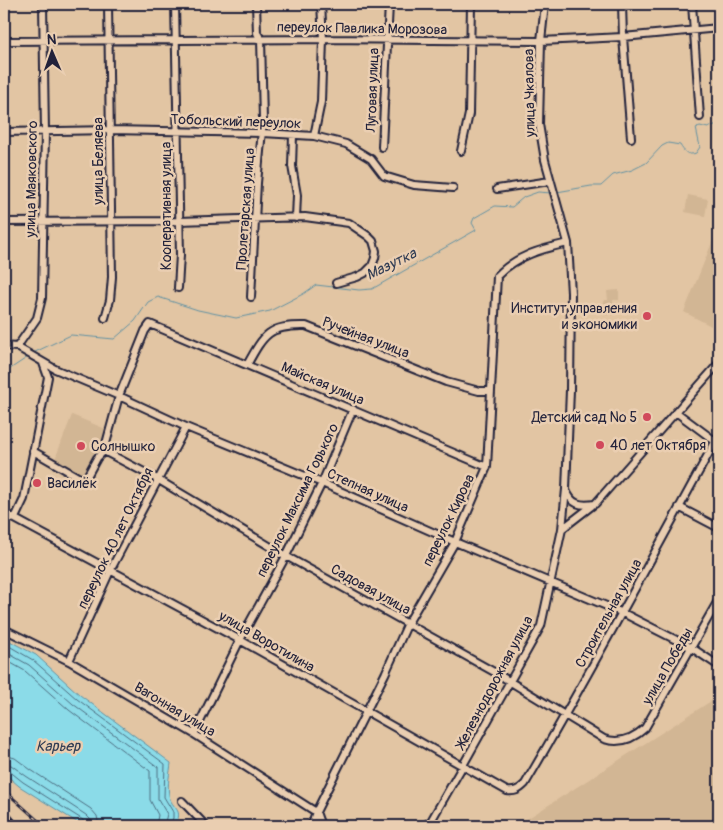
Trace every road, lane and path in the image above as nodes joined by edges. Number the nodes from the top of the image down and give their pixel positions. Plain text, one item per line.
1 (43, 4) edge
2 (108, 4) edge
3 (176, 4) edge
4 (256, 4) edge
5 (321, 4) edge
6 (389, 4) edge
7 (471, 4) edge
8 (545, 4) edge
9 (622, 4) edge
10 (692, 4) edge
11 (719, 28) edge
12 (694, 30) junction
13 (623, 37) junction
14 (261, 39) junction
15 (323, 39) junction
16 (45, 40) junction
17 (108, 40) junction
18 (177, 40) junction
19 (386, 40) junction
20 (4, 41) edge
21 (472, 41) junction
22 (541, 41) junction
23 (700, 117) dead end
24 (111, 130) junction
25 (4, 132) edge
26 (45, 132) junction
27 (178, 132) junction
28 (263, 133) junction
29 (293, 135) junction
30 (314, 136) junction
31 (630, 138) dead end
32 (382, 147) dead end
33 (461, 151) dead end
34 (550, 181) junction
35 (453, 188) dead end
36 (496, 189) dead end
37 (296, 218) junction
38 (255, 219) junction
39 (43, 221) junction
40 (110, 221) junction
41 (179, 221) junction
42 (4, 222) edge
43 (568, 243) junction
44 (336, 283) dead end
45 (178, 288) dead end
46 (251, 297) dead end
47 (105, 318) dead end
48 (4, 346) edge
49 (18, 347) junction
50 (43, 362) junction
51 (719, 363) edge
52 (247, 365) junction
53 (491, 391) junction
54 (119, 396) junction
55 (353, 409) junction
56 (676, 412) junction
57 (186, 427) junction
58 (717, 443) edge
59 (33, 451) junction
60 (104, 451) junction
61 (487, 467) junction
62 (157, 479) junction
63 (322, 483) junction
64 (566, 489) junction
65 (595, 504) junction
66 (679, 507) junction
67 (4, 513) edge
68 (15, 518) junction
69 (719, 528) edge
70 (562, 529) junction
71 (455, 542) junction
72 (286, 556) junction
73 (111, 569) junction
74 (551, 582) junction
75 (719, 598) edge
76 (623, 613) junction
77 (408, 623) junction
78 (4, 629) edge
79 (240, 640) junction
80 (692, 648) junction
81 (69, 661) junction
82 (719, 666) edge
83 (509, 681) junction
84 (365, 712) junction
85 (565, 716) junction
86 (194, 734) junction
87 (628, 739) joint
88 (462, 767) junction
89 (517, 791) joint
90 (182, 802) dead end
91 (316, 812) junction
92 (206, 826) edge
93 (311, 826) edge
94 (321, 826) edge
95 (424, 826) edge

1 - 16 street, улица Маяковского
2 - 17 street, улица Беляева
3 - 18 street, Кооперативная улица
4 - 14 street, Пролетарская улица
5 - 15 street
6 - 19 street, Луговая улица
7 - 21 street
8 - 22 street, улица Чкалова
9 - 13 street
10 - 12 street
11 - 12 street, переулок Павлика Морозова
12 - 13 street, переулок Павлика Морозова
12 - 23 street
13 - 22 street, переулок Павлика Морозова
13 - 31 street
14 - 15 street, переулок Павлика Морозова
14 - 18 street, переулок Павлика Морозова
14 - 28 street, Пролетарская улица
15 - 19 street, переулок Павлика Морозова
15 - 30 street
16 - 17 street, переулок Павлика Морозова
16 - 20 street, переулок Павлика Морозова
16 - 26 street, улица Маяковского
17 - 18 street, переулок Павлика Морозова
17 - 24 street, улица Беляева
18 - 27 street, Кооперативная улица
19 - 21 street, переулок Павлика Морозова
19 - 32 street, Луговая улица
21 - 22 street, переулок Павлика Морозова
21 - 33 street
22 - 34 street, улица Чкалова
24 - 26 street, Тобольский переулок
24 - 27 street, Тобольский переулок
24 - 40 street, улица Беляева
25 - 26 street, Тобольский переулок
26 - 39 street, улица Маяковского
27 - 28 street, Тобольский переулок
27 - 41 street, Кооперативная улица
28 - 29 street, Тобольский переулок
28 - 38 street, Пролетарская улица
29 - 30 street, Тобольский переулок
29 - 37 street
30 - 35 street, Тобольский переулок
34 - 36 street
34 - 43 street, Железнодорожная улица
37 - 38 street
37 - 44 street
38 - 41 street
38 - 46 street, Пролетарская улица
39 - 40 street
39 - 42 street
39 - 49 street, улица Маяковского
40 - 41 street
40 - 47 street, улица Беляева
41 - 45 street, Кооперативная улица
43 - 53 street, переулок Кирова
43 - 64 street, Железнодорожная улица
48 - 49 street, Степная улица
49 - 50 street, Степная улица
50 - 54 street, Степная улица
50 - 59 street
51 - 56 street
52 - 53 street, Ручейная улица
52 - 54 street, Майская улица
52 - 55 street, Майская улица
53 - 61 street, переулок Кирова
54 - 57 street, Степная улица
54 - 60 street
55 - 61 street, Майская улица
55 - 63 street, переулок Максима Горького
56 - 58 street
56 - 65 street
57 - 62 street, переулок 40 лет Октября
57 - 63 street, Степная улица
58 - 66 street, Строительная улица
59 - 60 street
59 - 68 street
60 - 62 street, Садовая улица
61 - 71 street, переулок Кирова
62 - 72 street, Садовая улица
62 - 73 street, переулок 40 лет Октября
63 - 71 street, Степная улица
63 - 72 street, переулок Максима Горького
64 - 65 street
64 - 70 street, Железнодорожная улица
65 - 70 street
66 - 69 street
66 - 76 street, Строительная улица
67 - 68 street, улица Воротилина
68 - 73 street, улица Воротилина
70 - 74 street, Железнодорожная улица
71 - 74 street, Степная улица
71 - 77 street, переулок Кирова
72 - 77 street, Садовая улица
72 - 79 street, переулок Максима Горького
73 - 79 street, улица Воротилина
73 - 81 street, переулок 40 лет Октября
74 - 76 street, Степная улица
74 - 83 street, Железнодорожная улица
75 - 80 street, улица Победы
76 - 80 street, Степная улица
76 - 85 street, Строительная улица
77 - 83 street, Садовая улица
77 - 84 street, переулок Кирова
78 - 81 street, Вагонная улица
79 - 84 street, улица Воротилина
79 - 86 street, переулок Максима Горького
80 - 82 street, Степная улица
80 - 87 street, улица Победы
81 - 86 street, Вагонная улица
83 - 85 street, Садовая улица
83 - 88 street, Железнодорожная улица
84 - 88 street, улица Воротилина
84 - 91 street, переулок Кирова
85 - 87 street, Садовая улица
85 - 89 street, Строительная улица
86 - 91 street, Вагонная улица
88 - 89 street, улица Воротилина
88 - 95 street, Железнодорожная улица
90 - 92 street
91 - 93 street, переулок Кирова
91 - 94 street

